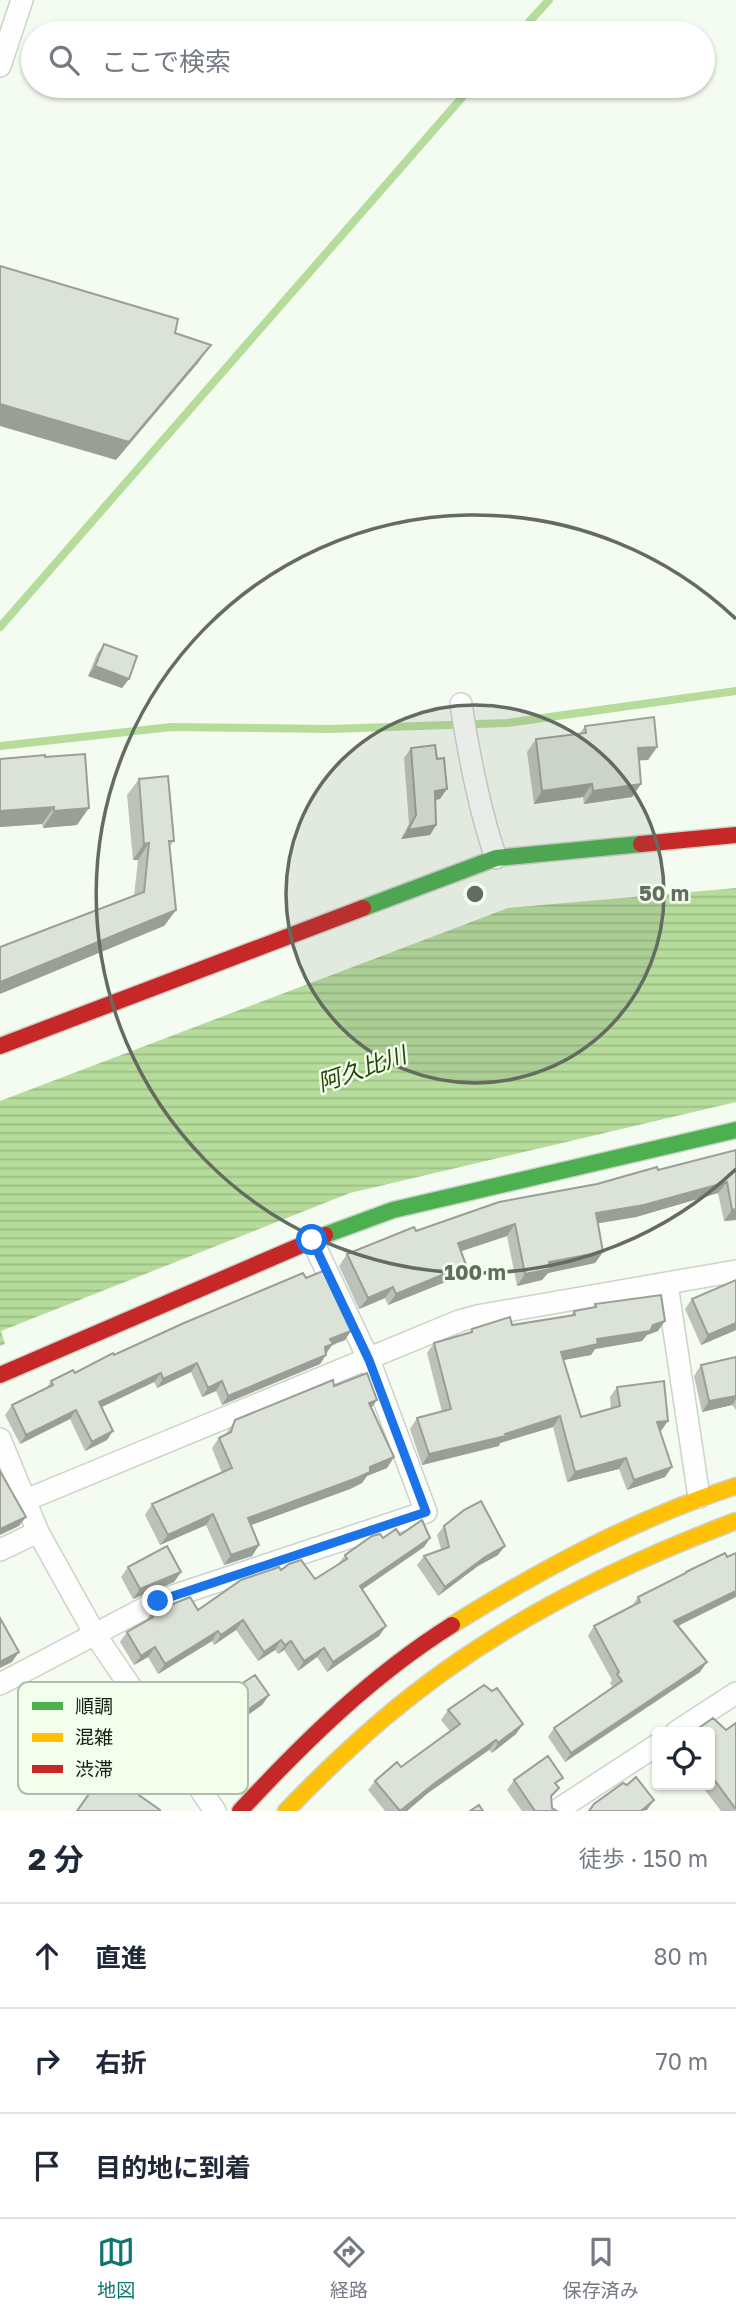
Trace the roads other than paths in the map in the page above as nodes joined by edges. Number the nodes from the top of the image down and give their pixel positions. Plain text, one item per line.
1 (22, 0) edge
2 (0, 66) edge
3 (461, 704) dead end
4 (736, 835) edge
5 (496, 858) junction
6 (0, 1046) edge
7 (736, 1130) edge
8 (312, 1240) junction
9 (736, 1271) edge
10 (667, 1284) junction
11 (369, 1360) junction
12 (0, 1375) edge
13 (0, 1439) edge
14 (736, 1486) edge
15 (699, 1497) junction
16 (26, 1500) junction
17 (736, 1521) edge
18 (38, 1532) junction
19 (0, 1550) edge
20 (96, 1636) junction
21 (127, 1682) edge
22 (0, 1685) edge
23 (736, 1693) edge
24 (684, 1727) edge
25 (652, 1748) edge
26 (203, 1794) edge
27 (215, 1811) edge
28 (240, 1811) edge
29 (286, 1811) edge
30 (556, 1811) edge

1 - 2 street
3 - 5 street
4 - 5 street
5 - 6 street
7 - 8 street
8 - 11 street
8 - 12 street
9 - 10 street
10 - 11 street
10 - 15 street
11 - 16 street
11 - 20 street
13 - 16 street
14 - 15 street
15 - 28 street
16 - 18 street
17 - 29 street
18 - 19 street
18 - 20 street
20 - 21 street
20 - 22 street
23 - 24 street
25 - 30 street
26 - 27 street

